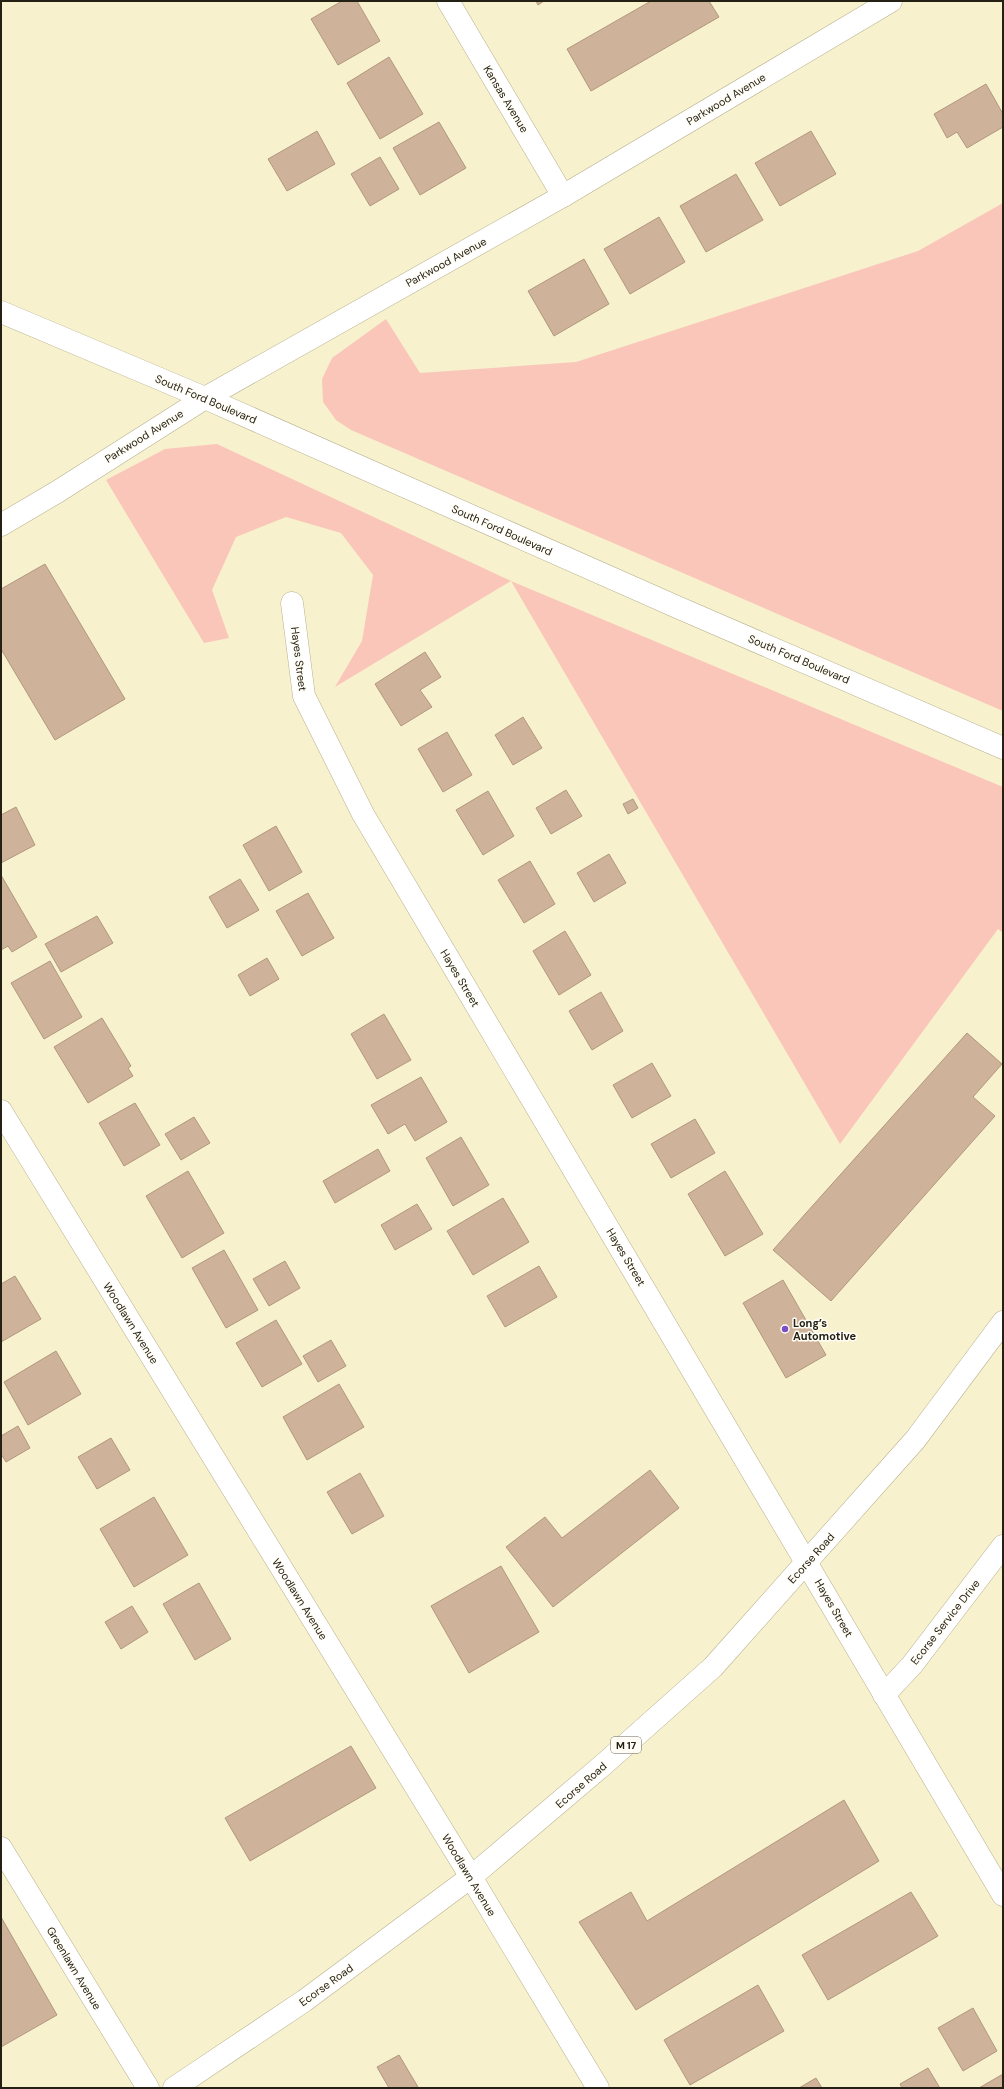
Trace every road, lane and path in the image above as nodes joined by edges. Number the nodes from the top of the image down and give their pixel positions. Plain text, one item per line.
1 (448, 1) edge
2 (891, 1) edge
3 (563, 196) junction
4 (1, 312) edge
5 (206, 398) junction
6 (1, 525) edge
7 (292, 602) dead end
8 (1003, 748) edge
9 (1, 1111) edge
10 (1003, 1322) edge
11 (1003, 1546) edge
12 (808, 1563) junction
13 (884, 1695) junction
14 (1, 1848) edge
15 (471, 1877) junction
16 (1003, 1895) edge
17 (148, 2088) edge
18 (174, 2088) edge
19 (598, 2088) edge

1 - 3 street, Kansas Avenue
2 - 3 street, Parkwood Avenue
3 - 5 street, Parkwood Avenue
4 - 5 street, South Ford Boulevard
5 - 6 street, Parkwood Avenue
5 - 8 street, South Ford Boulevard
7 - 12 street, Hayes Street
9 - 15 street, Woodlawn Avenue
10 - 12 street, Ecorse Road / M 17
11 - 13 street, Ecorse Service Drive
12 - 13 street, Hayes Street
12 - 15 street, Ecorse Road / M 17
13 - 16 street, Hayes Street
14 - 17 street, Greenlawn Avenue
15 - 18 street, Ecorse Road / M 17
15 - 19 street, Woodlawn Avenue

